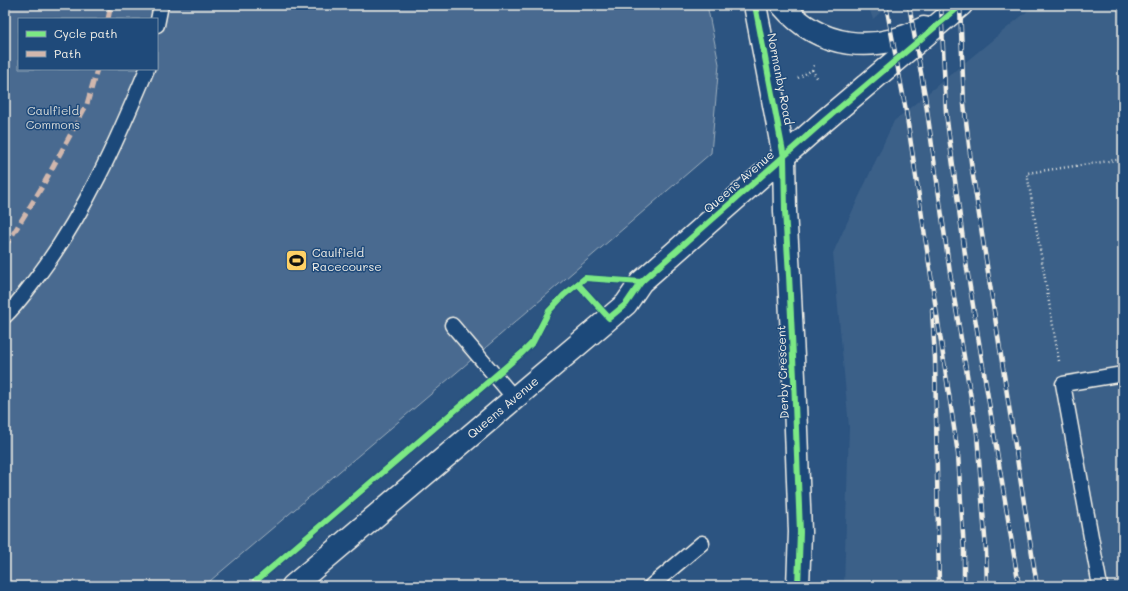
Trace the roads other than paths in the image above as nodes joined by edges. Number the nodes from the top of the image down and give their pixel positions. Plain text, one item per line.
1 (161, 5) edge
2 (755, 5) edge
3 (782, 5) edge
4 (957, 9) edge
5 (158, 20) edge
6 (147, 70) edge
7 (784, 157) junction
8 (5, 316) edge
9 (452, 325) dead end
10 (1123, 374) edge
11 (515, 399) junction
12 (702, 543) dead end
13 (293, 586) edge
14 (652, 586) edge
15 (798, 586) edge
16 (1100, 586) edge

1 - 5 lane
2 - 7 street, Normanby Road
3 - 4 street
4 - 7 street, Queens Avenue
6 - 8 lane
7 - 11 street, Queens Avenue
7 - 15 street, Derby Crescent
9 - 11 lane
10 - 16 lane
11 - 13 street, Queens Avenue
12 - 14 lane

